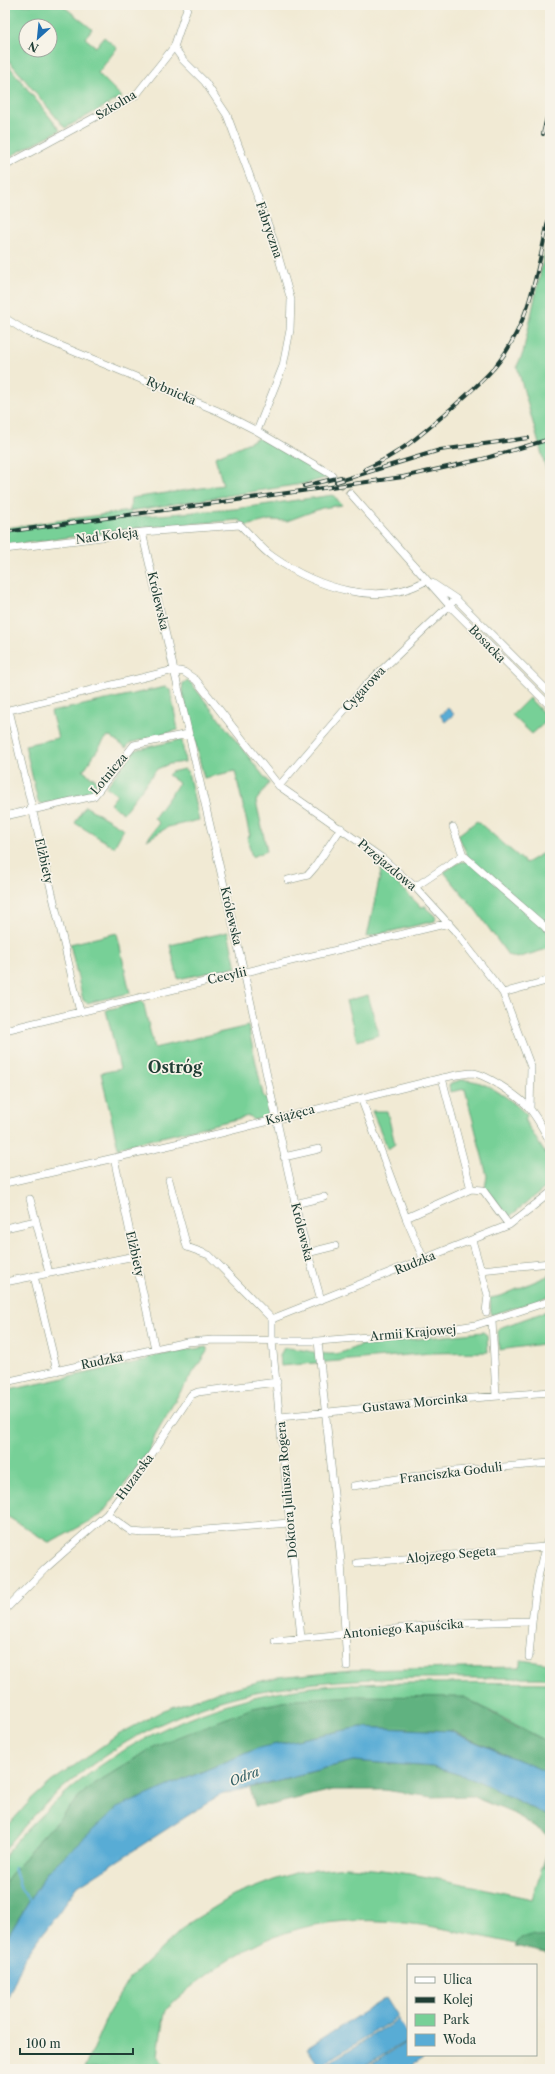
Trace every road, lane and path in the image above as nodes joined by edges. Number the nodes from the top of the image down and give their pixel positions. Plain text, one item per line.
1 (188, 5) edge
2 (174, 47) junction
3 (5, 166) edge
4 (5, 318) edge
5 (257, 431) junction
6 (332, 475) tunnel mouth
7 (350, 493) tunnel mouth
8 (142, 532) junction
9 (5, 549) edge
10 (427, 580) junction
11 (456, 599) junction
12 (449, 605) junction
13 (174, 670) junction
14 (550, 693) edge
15 (550, 706) edge
16 (7, 711) edge
17 (188, 734) junction
18 (279, 786) junction
19 (32, 810) junction
20 (5, 816) edge
21 (453, 827) dead end
22 (341, 828) junction
23 (463, 855) junction
24 (288, 880) dead end
25 (415, 887) junction
26 (449, 923) junction
27 (550, 934) edge
28 (244, 972) junction
29 (550, 980) edge
30 (503, 993) junction
31 (80, 1012) junction
32 (5, 1030) edge
33 (442, 1078) junction
34 (361, 1098) junction
35 (530, 1108) junction
36 (276, 1118) junction
37 (550, 1141) edge
38 (319, 1149) dead end
39 (284, 1157) junction
40 (114, 1158) junction
41 (169, 1180) dead end
42 (5, 1183) edge
43 (471, 1189) junction
44 (550, 1193) edge
45 (324, 1197) dead end
46 (30, 1199) dead end
47 (295, 1204) junction
48 (406, 1218) junction
49 (36, 1221) junction
50 (509, 1225) junction
51 (5, 1228) edge
52 (472, 1240) junction
53 (335, 1246) dead end
54 (307, 1253) junction
55 (135, 1256) junction
56 (424, 1260) junction
57 (550, 1263) edge
58 (481, 1270) junction
59 (49, 1273) junction
60 (34, 1276) junction
61 (5, 1282) edge
62 (321, 1300) junction
63 (550, 1301) edge
64 (486, 1312) dead end
65 (272, 1319) junction
66 (492, 1321) junction
67 (272, 1341) junction
68 (318, 1341) junction
69 (156, 1349) junction
70 (57, 1371) junction
71 (5, 1382) edge
72 (277, 1382) junction
73 (550, 1392) edge
74 (496, 1396) junction
75 (326, 1412) junction
76 (280, 1417) junction
77 (550, 1463) edge
78 (353, 1486) dead end
79 (107, 1514) junction
80 (289, 1523) junction
81 (550, 1534) edge
82 (545, 1547) junction
83 (357, 1563) dead end
84 (5, 1610) edge
85 (532, 1621) junction
86 (346, 1635) junction
87 (301, 1638) junction
88 (275, 1641) dead end
89 (529, 1657) dead end
90 (347, 1666) dead end

1 - 2 street, Szkolna
2 - 3 street, Szkolna
2 - 5 street, Fabryczna
4 - 5 street, Rybnicka
5 - 6 street, Rybnicka
7 - 10 street, Bosacka
8 - 9 street, Nad Koleją
8 - 10 street, Nad Koleją
8 - 13 street, Królewska
10 - 11 street, Bosacka
10 - 12 street, Bosacka
11 - 12 street, Cygarowa
11 - 14 street, Bosacka
12 - 15 street, Bosacka
12 - 18 street, Cygarowa
13 - 16 street
13 - 17 street, Królewska
13 - 18 street, Przejazdowa
16 - 19 street, Elżbiety
17 - 19 street, Lotnicza
17 - 28 street, Królewska
18 - 22 street, Przejazdowa
19 - 20 street, Lotnicza
19 - 31 street, Elżbiety
21 - 23 street
22 - 24 street
22 - 25 street, Przejazdowa
23 - 25 street
23 - 27 street
25 - 26 street, Przejazdowa
26 - 28 street, Cecylii
26 - 30 street, Przejazdowa
28 - 31 street, Cecylii
28 - 36 street, Królewska
29 - 30 street
30 - 35 street, Przejazdowa
31 - 32 street, Cecylii
33 - 34 street, Książęca
33 - 35 street, Książęca
33 - 43 street
34 - 36 street, Książęca
34 - 48 street
35 - 37 street, Książęca
36 - 39 street, Królewska
36 - 40 street, Książęca
38 - 39 street
39 - 47 street, Królewska
40 - 42 street, Książęca
40 - 55 street, Elżbiety
41 - 65 street
43 - 48 street
43 - 50 street
44 - 50 street, Rudzka
45 - 47 street
46 - 49 street
47 - 54 street, Królewska
48 - 56 street
49 - 51 street
49 - 59 street
50 - 52 street, Rudzka
52 - 56 street, Rudzka
52 - 58 street
53 - 54 street
54 - 62 street, Królewska
55 - 59 street
55 - 69 street, Elżbiety
56 - 62 street, Rudzka
57 - 58 street
58 - 64 street
59 - 60 street
60 - 61 street
60 - 70 street
62 - 65 street, Rudzka
63 - 66 street, Armii Krajowej
65 - 67 street
66 - 68 street, Armii Krajowej
66 - 74 street
67 - 68 street, Armii Krajowej
67 - 69 street, Rudzka
67 - 72 street, Doktora Juliusza Rogera
68 - 75 street
69 - 70 street, Rudzka
70 - 71 street, Rudzka
72 - 76 street, Doktora Juliusza Rogera
72 - 79 street, Huzarska
73 - 74 street, Gustawa Morcinka
74 - 75 street, Gustawa Morcinka
75 - 76 street, Gustawa Morcinka
75 - 86 street
76 - 80 street, Doktora Juliusza Rogera
77 - 78 street, Franciszka Goduli
79 - 80 street
79 - 84 street, Huzarska
80 - 87 street, Doktora Juliusza Rogera
81 - 82 street
82 - 83 street, Alojzego Segeta
82 - 85 street
85 - 86 street, Antoniego Kapuścika
85 - 89 street
86 - 87 street, Antoniego Kapuścika
86 - 90 street
87 - 88 street, Antoniego Kapuścika

